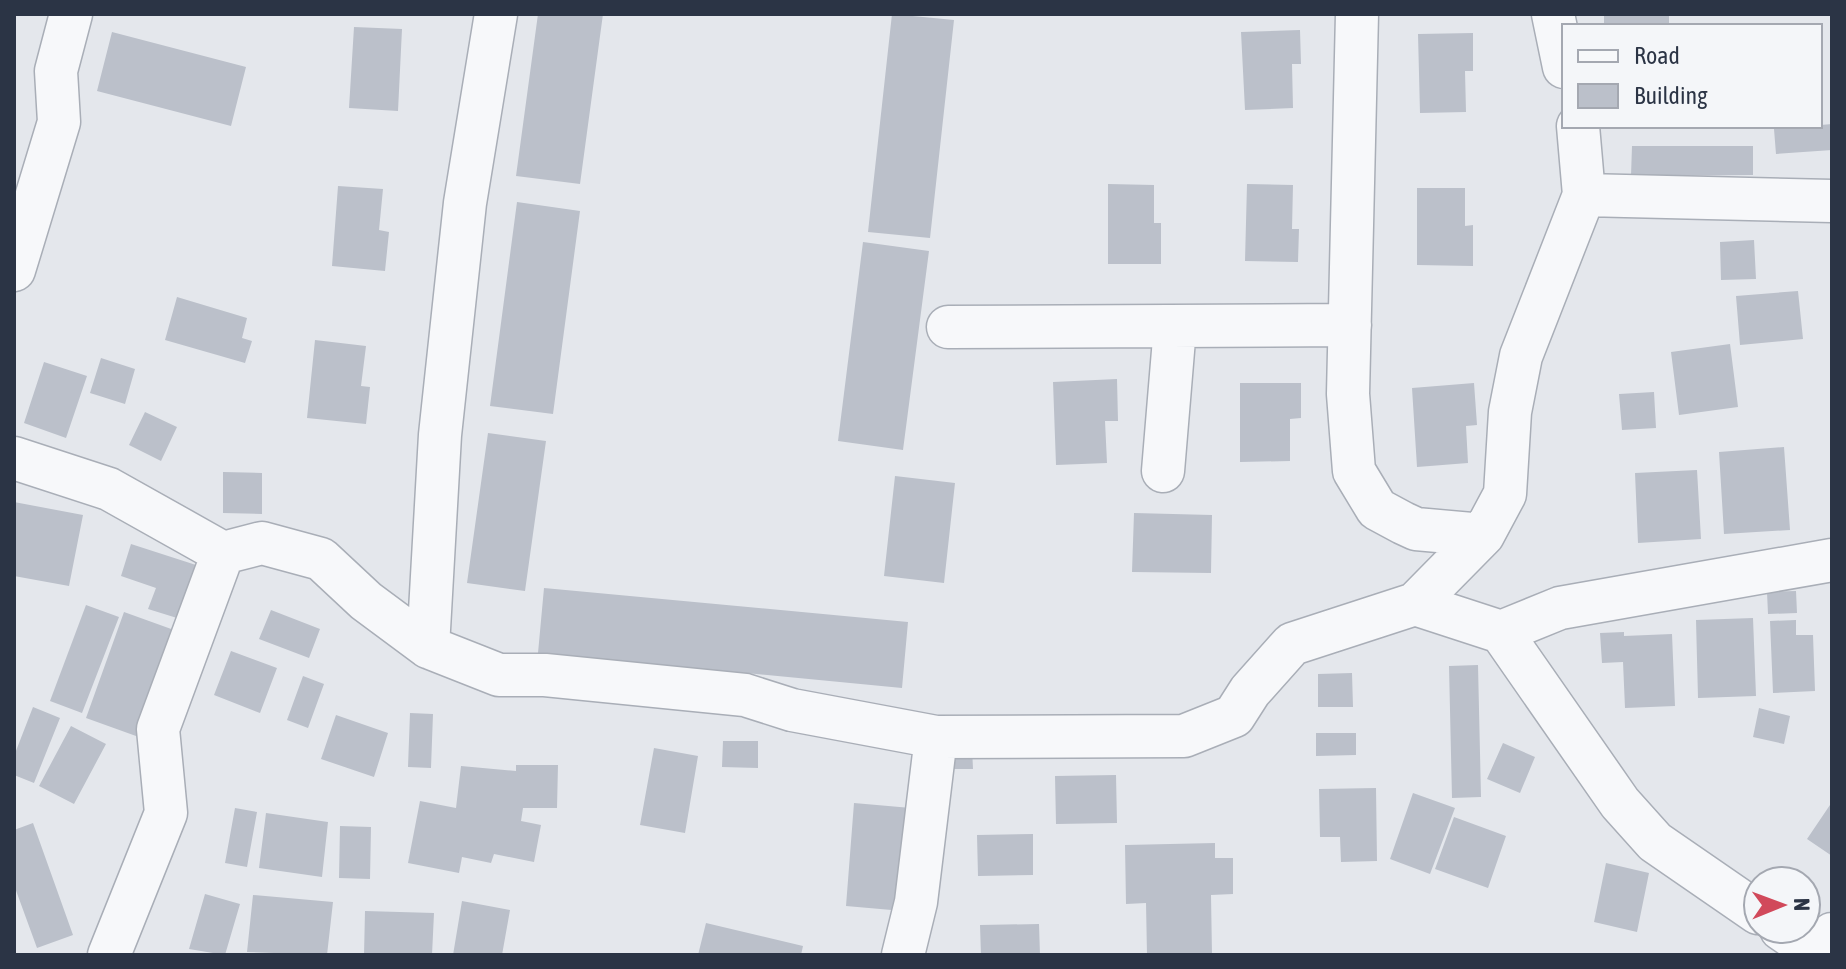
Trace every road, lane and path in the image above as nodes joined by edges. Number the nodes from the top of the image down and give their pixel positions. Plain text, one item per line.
1 (71, 14) edge
2 (496, 14) edge
3 (1357, 14) edge
4 (1553, 14) edge
5 (1562, 57) edge
6 (1578, 128) edge
7 (1584, 195) junction
8 (1832, 201) edge
9 (14, 270) edge
10 (1350, 325) junction
11 (948, 327) dead end
12 (1175, 327) junction
13 (14, 458) edge
14 (1163, 471) dead end
15 (1483, 535) junction
16 (223, 553) junction
17 (1832, 560) edge
18 (1415, 604) junction
19 (1501, 632) junction
20 (428, 647) junction
21 (936, 737) junction
22 (1742, 902) edge
23 (1832, 934) edge
24 (1804, 945) edge
25 (109, 955) edge
26 (903, 955) edge

1 - 9 street
2 - 20 street
3 - 10 street
4 - 5 street
6 - 7 street
7 - 8 street
7 - 15 street
10 - 12 street
10 - 15 street
11 - 12 street
12 - 14 street
13 - 16 street
15 - 18 street
16 - 20 street
16 - 25 street
17 - 19 street
18 - 19 street
18 - 21 street
19 - 22 street
20 - 21 street
21 - 26 street
23 - 24 street

